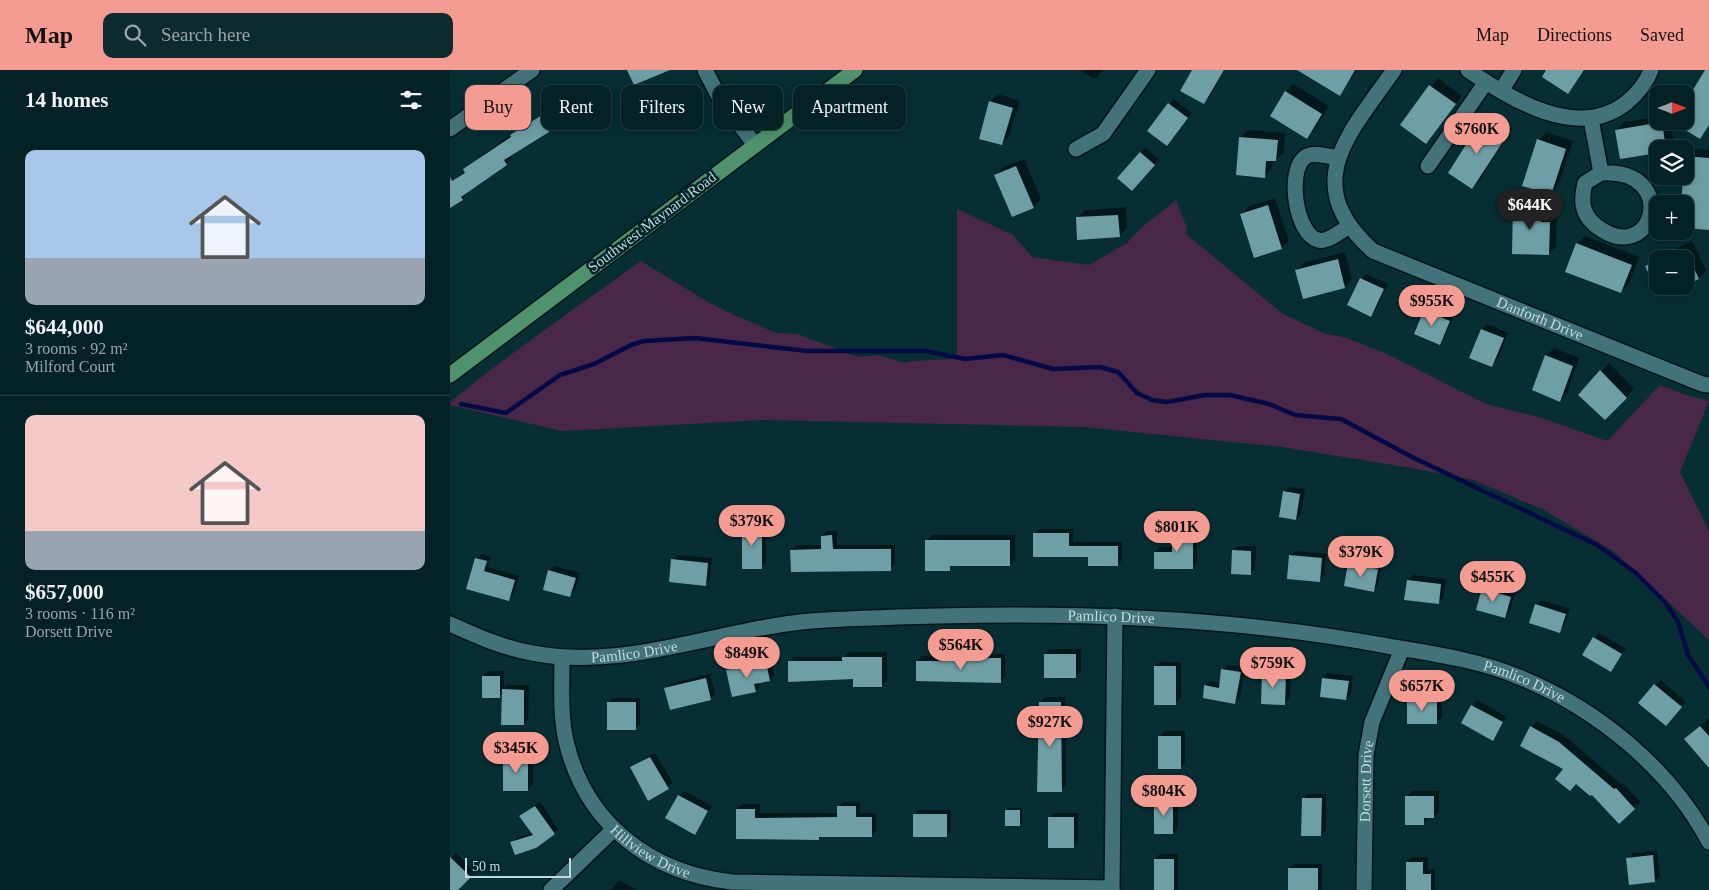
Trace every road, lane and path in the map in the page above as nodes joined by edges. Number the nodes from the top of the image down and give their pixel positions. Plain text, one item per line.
1 (532, 70) edge
2 (704, 70) edge
3 (855, 70) edge
4 (1148, 70) edge
5 (1394, 70) edge
6 (1468, 70) edge
7 (1514, 70) edge
8 (1651, 70) edge
9 (1486, 82) junction
10 (1501, 91) junction
11 (1591, 119) junction
12 (450, 129) edge
13 (755, 145) junction
14 (1076, 149) dead end
15 (1337, 158) junction
16 (1428, 166) dead end
17 (1601, 173) junction
18 (1349, 226) junction
19 (450, 375) edge
20 (1709, 385) edge
21 (1115, 616) junction
22 (450, 624) edge
23 (1402, 648) junction
24 (562, 657) junction
25 (613, 830) junction
26 (1709, 842) edge
27 (1112, 889) edge
28 (551, 890) edge
29 (1364, 890) edge

1 - 12 street
2 - 13 street
3 - 13 main road, Southwest Maynard Road
4 - 14 street
5 - 15 street, Danforth Drive
6 - 9 street
7 - 10 street
8 - 11 street
9 - 10 street
9 - 16 street
10 - 11 street
11 - 17 street
13 - 19 main road, Southwest Maynard Road
15 - 18 street, Danforth Drive
15 - 18 street
17 - 17 street
18 - 20 street, Danforth Drive
21 - 23 street, Pamlico Drive
21 - 24 street, Pamlico Drive
21 - 27 street
22 - 24 street, Pamlico Drive
23 - 26 street, Pamlico Drive
23 - 29 street, Dorsett Drive
24 - 25 street, Hillview Drive
25 - 27 street, Hillview Drive
25 - 28 street

